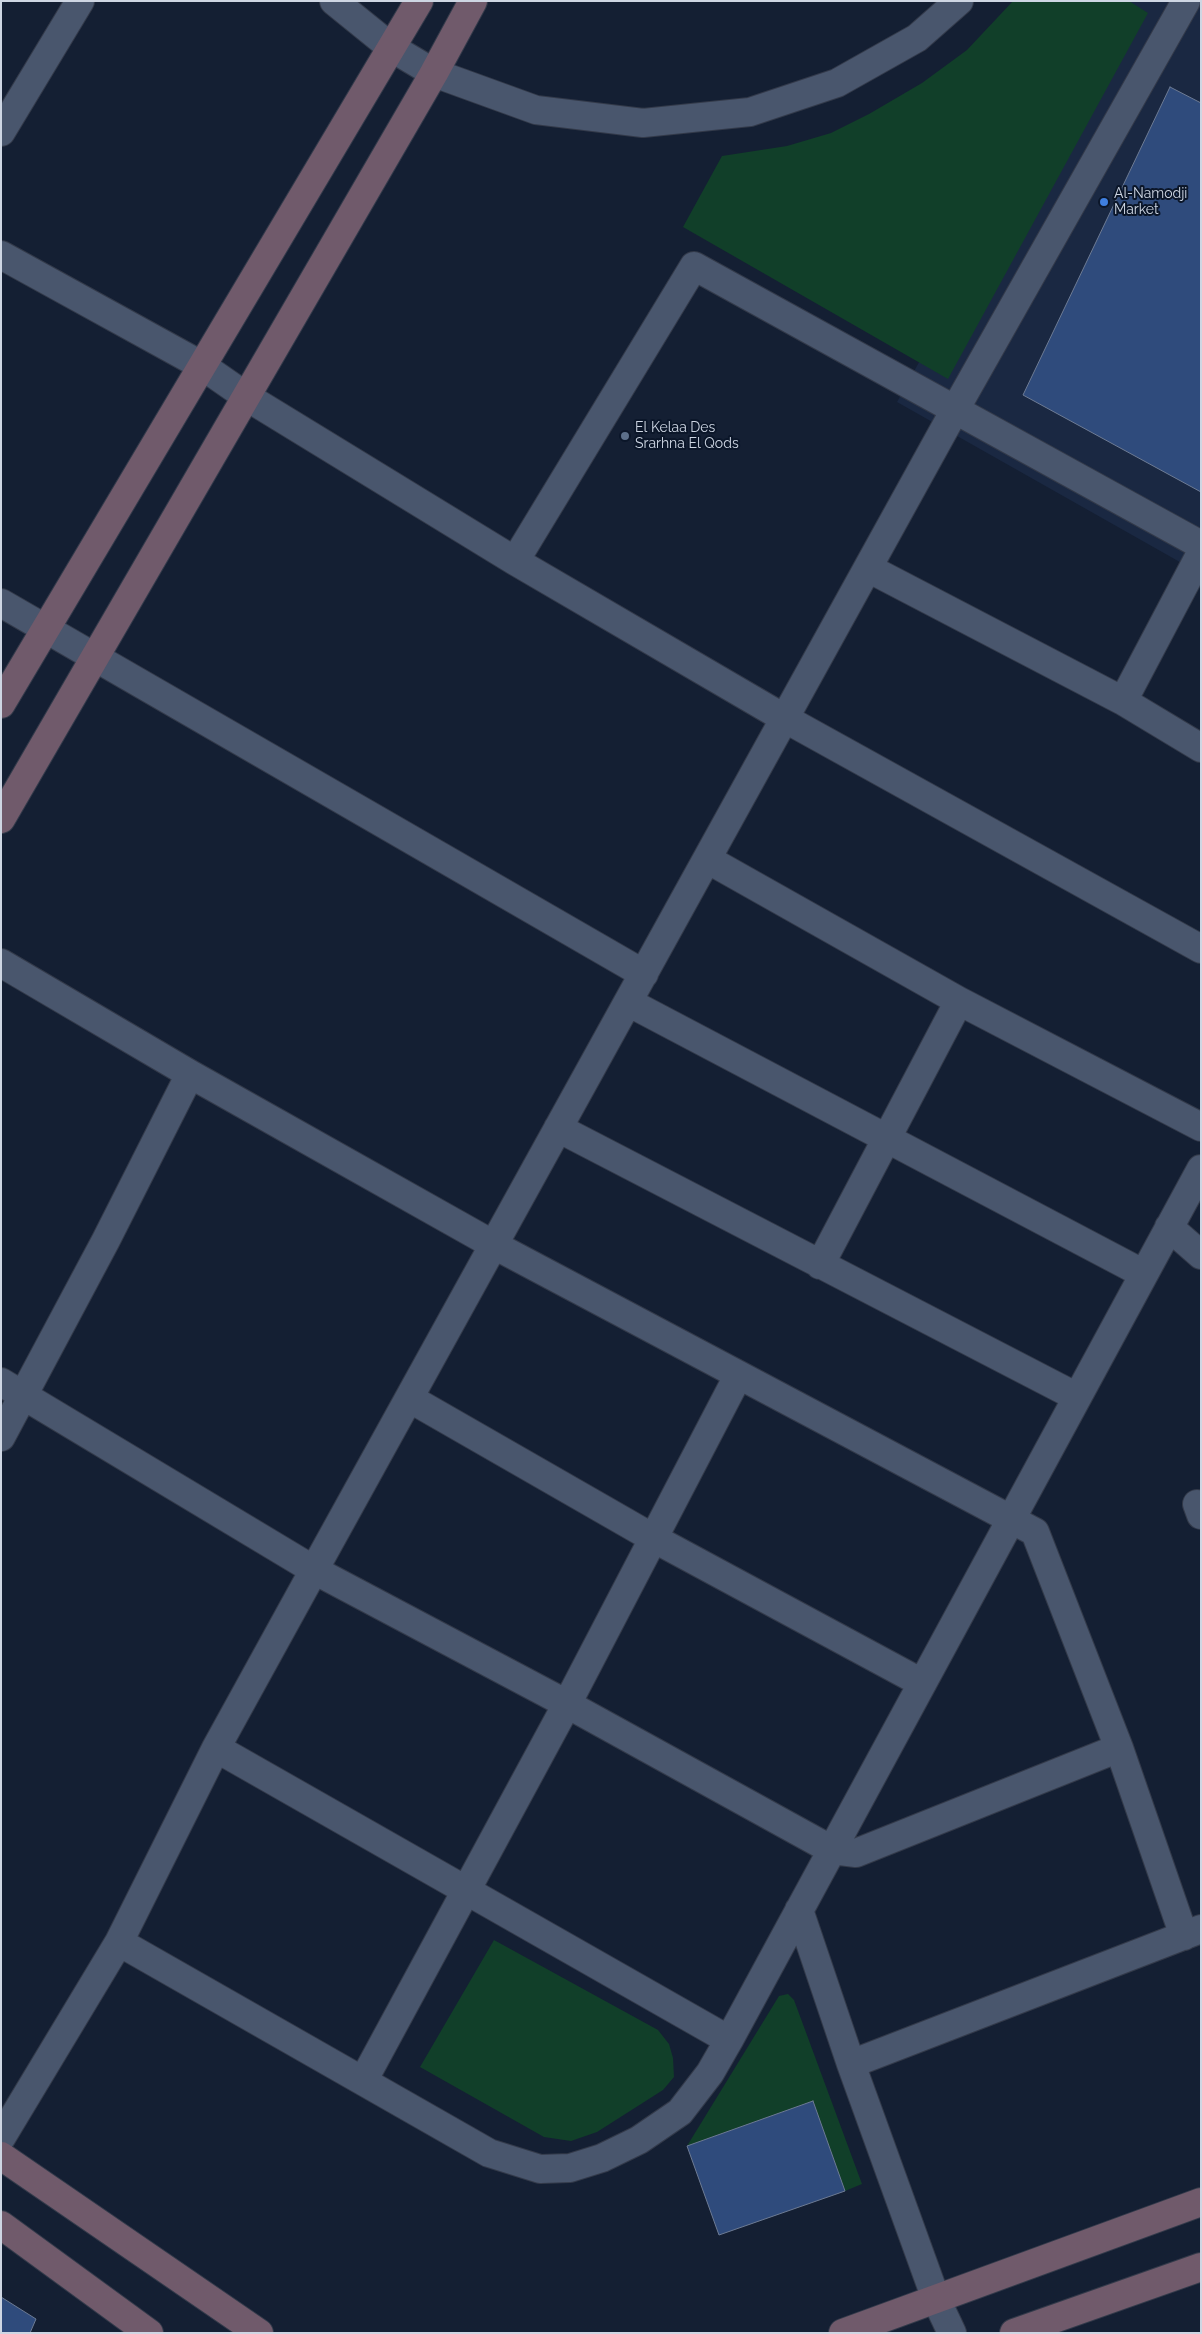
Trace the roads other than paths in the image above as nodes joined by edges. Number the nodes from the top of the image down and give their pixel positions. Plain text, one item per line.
1 (80, 1) edge
2 (334, 1) edge
3 (419, 1) edge
4 (473, 1) edge
5 (959, 1) edge
6 (1186, 1) edge
7 (392, 48) junction
8 (434, 73) junction
9 (1, 132) edge
10 (1, 256) edge
11 (201, 365) junction
12 (247, 397) junction
13 (956, 408) junction
14 (1201, 545) edge
15 (1201, 553) edge
16 (515, 561) junction
17 (868, 568) junction
18 (1, 603) edge
19 (47, 629) junction
20 (96, 656) junction
21 (1123, 701) junction
22 (1, 704) edge
23 (784, 718) junction
24 (1201, 748) edge
25 (1, 819) edge
26 (707, 859) junction
27 (1201, 949) edge
28 (1, 963) edge
29 (644, 974) junction
30 (959, 1001) junction
31 (628, 1002) junction
32 (190, 1074) junction
33 (1201, 1127) edge
34 (558, 1128) junction
35 (887, 1140) junction
36 (1201, 1169) edge
37 (1169, 1227) junction
38 (494, 1245) junction
39 (1201, 1255) edge
40 (820, 1266) junction
41 (1144, 1274) junction
42 (738, 1376) junction
43 (1, 1382) edge
44 (25, 1395) junction
45 (1077, 1397) junction
46 (409, 1398) junction
47 (1, 1437) edge
48 (1010, 1521) junction
49 (653, 1538) junction
50 (314, 1570) junction
51 (922, 1683) junction
52 (567, 1704) junction
53 (216, 1748) junction
54 (1119, 1748) junction
55 (832, 1850) junction
56 (466, 1890) junction
57 (800, 1910) junction
58 (1192, 1932) edge
59 (119, 1942) junction
60 (729, 2040) junction
61 (851, 2064) junction
62 (363, 2081) junction
63 (1, 2138) edge
64 (1, 2156) edge
65 (1201, 2202) edge
66 (1, 2225) edge
67 (46, 2258) junction
68 (1201, 2267) edge
69 (936, 2298) junction
70 (124, 2333) edge
71 (149, 2333) edge
72 (259, 2333) edge
73 (843, 2333) edge
74 (952, 2333) edge
75 (1014, 2333) edge

1 - 9 street
2 - 7 street
3 - 7 street
4 - 8 street
5 - 8 street
6 - 13 street
7 - 8 street
7 - 11 street
8 - 12 street
10 - 11 street
11 - 12 street
11 - 19 street
12 - 16 street
12 - 20 street
13 - 14 street
13 - 16 street
13 - 17 street
15 - 21 street
16 - 23 street
17 - 21 street
17 - 23 street
18 - 19 street
19 - 20 street
19 - 22 street
20 - 25 street
20 - 29 street
21 - 24 street
23 - 26 street
23 - 27 street
26 - 29 street
26 - 30 street
28 - 32 street
29 - 31 street
30 - 33 street
30 - 35 street
31 - 34 street
31 - 35 street
32 - 38 street
32 - 44 street
34 - 38 street
34 - 40 street
35 - 40 street
35 - 41 street
36 - 37 street
37 - 39 street
37 - 41 street
38 - 42 street
38 - 46 street
40 - 45 street
41 - 45 street
42 - 48 street
42 - 49 street
43 - 44 street
44 - 47 street
44 - 50 street
45 - 48 street
46 - 49 street
46 - 50 street
48 - 51 street
48 - 54 street
49 - 51 street
49 - 52 street
50 - 52 street
50 - 53 street
51 - 55 street
52 - 55 street
52 - 56 street
53 - 56 street
53 - 59 street
54 - 55 street
54 - 58 street
55 - 57 street
56 - 60 street
56 - 62 street
57 - 60 street
57 - 61 street
58 - 61 street
59 - 62 street
59 - 63 street
60 - 62 street
61 - 69 street
64 - 72 street
65 - 69 street
66 - 67 street
67 - 70 street
67 - 71 street
68 - 75 street
69 - 73 street
69 - 74 street

